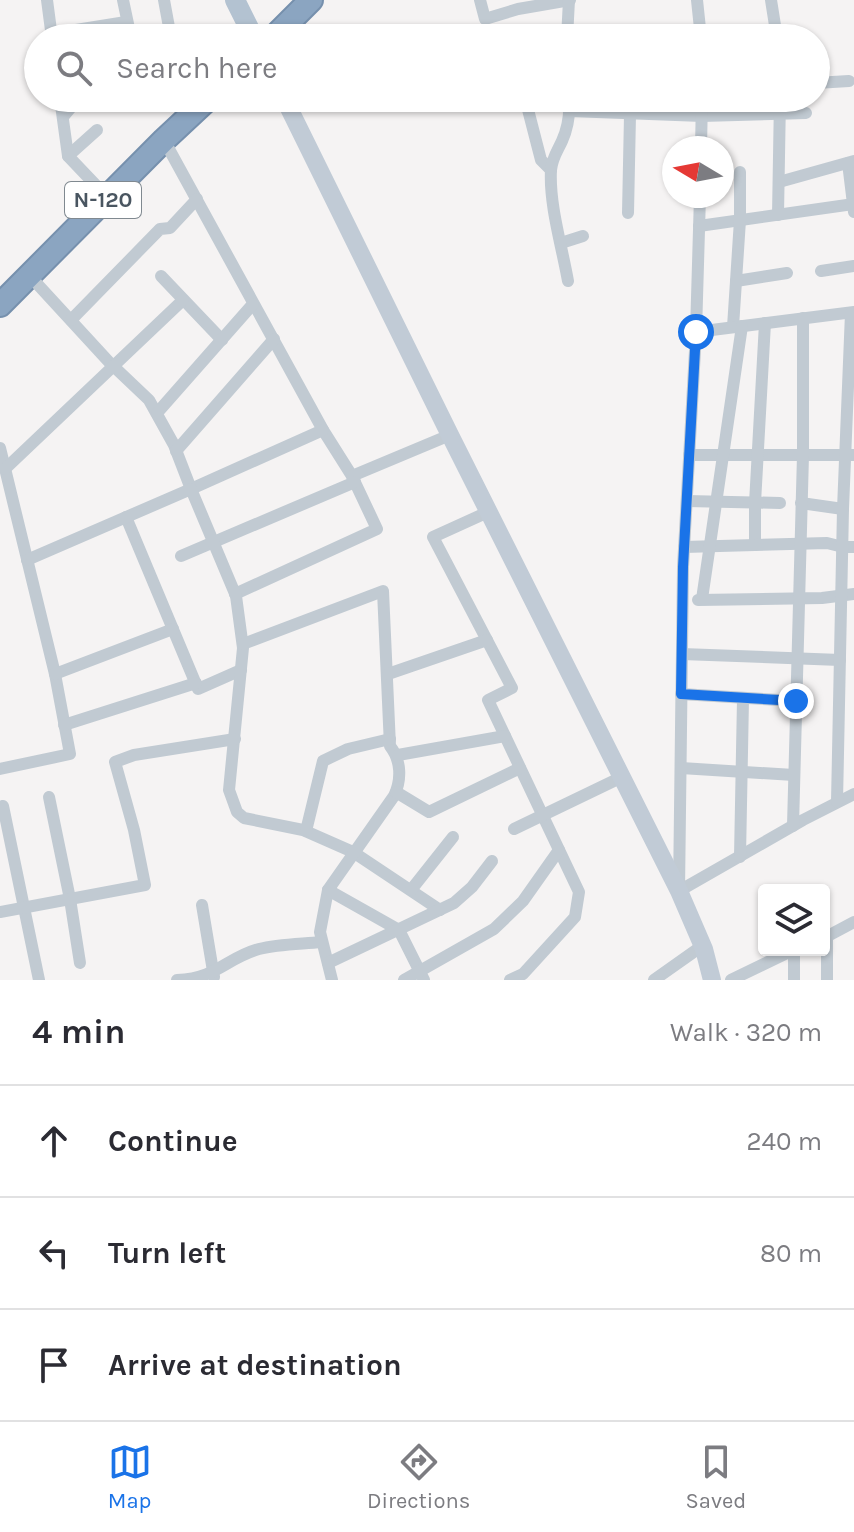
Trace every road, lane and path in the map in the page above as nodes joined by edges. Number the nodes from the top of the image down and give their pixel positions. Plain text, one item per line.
1 (47, 0) edge
2 (123, 0) edge
3 (164, 0) edge
4 (235, 0) edge
5 (311, 0) edge
6 (480, 0) edge
7 (570, 0) edge
8 (697, 0) edge
9 (771, 0) edge
10 (126, 22) joint
11 (50, 24) edge
12 (122, 24) edge
13 (168, 24) edge
14 (247, 24) edge
15 (287, 24) edge
16 (568, 24) edge
17 (700, 24) edge
18 (775, 24) edge
19 (849, 81) dead end
20 (830, 82) edge
21 (62, 112) edge
22 (67, 112) edge
23 (188, 112) edge
24 (291, 112) edge
25 (529, 112) edge
26 (568, 112) edge
27 (613, 112) edge
28 (702, 112) edge
29 (806, 113) dead end
30 (780, 114) junction
31 (630, 115) junction
32 (702, 116) junction
33 (63, 117) junction
34 (97, 130) dead end
35 (701, 136) edge
36 (164, 140) junction
37 (68, 156) junction
38 (851, 162) edge
39 (551, 170) junction
40 (740, 172) dead end
41 (779, 182) junction
42 (107, 197) junction
43 (197, 199) junction
44 (854, 204) edge
45 (700, 208) edge
46 (854, 212) edge
47 (628, 213) dead end
48 (778, 215) junction
49 (740, 220) junction
50 (699, 226) junction
51 (583, 236) dead end
52 (561, 243) junction
53 (854, 266) edge
54 (821, 271) dead end
55 (787, 273) dead end
56 (29, 275) junction
57 (161, 276) dead end
58 (568, 281) dead end
59 (736, 281) junction
60 (183, 300) junction
61 (253, 304) junction
62 (0, 305) edge
63 (853, 313) edge
64 (803, 318) junction
65 (71, 320) junction
66 (765, 323) junction
67 (738, 326) junction
68 (696, 332) junction
69 (274, 339) junction
70 (222, 340) junction
71 (114, 366) junction
72 (157, 413) junction
73 (323, 430) junction
74 (450, 435) junction
75 (0, 448) edge
76 (176, 451) junction
77 (689, 455) junction
78 (757, 455) junction
79 (803, 455) junction
80 (850, 455) edge
81 (724, 457) junction
82 (4, 477) edge
83 (354, 479) junction
84 (191, 489) junction
85 (687, 501) junction
86 (718, 502) junction
87 (755, 503) junction
88 (780, 503) dead end
89 (801, 503) junction
90 (843, 509) junction
91 (488, 512) junction
92 (126, 517) junction
93 (213, 542) junction
94 (799, 543) junction
95 (755, 545) junction
96 (711, 546) junction
97 (684, 547) junction
98 (848, 547) edge
99 (181, 556) dead end
100 (27, 560) junction
101 (235, 594) junction
102 (848, 594) edge
103 (798, 598) junction
104 (702, 599) junction
105 (682, 600) junction
106 (173, 629) junction
107 (487, 640) junction
108 (243, 644) junction
109 (682, 654) junction
110 (797, 659) junction
111 (840, 660) junction
112 (241, 670) junction
113 (55, 674) junction
114 (388, 674) junction
115 (854, 675) edge
116 (840, 676) junction
117 (196, 683) junction
118 (681, 694) junction
119 (743, 699) junction
120 (796, 701) junction
121 (64, 725) junction
122 (505, 736) junction
123 (235, 739) junction
124 (390, 739) junction
125 (398, 755) junction
126 (520, 768) junction
127 (681, 768) junction
128 (0, 769) edge
129 (741, 771) junction
130 (794, 775) junction
131 (622, 777) junction
132 (396, 792) junction
133 (854, 794) edge
134 (49, 797) dead end
135 (837, 802) junction
136 (3, 806) dead end
137 (543, 815) junction
138 (793, 826) junction
139 (514, 829) dead end
140 (306, 831) junction
141 (453, 837) dead end
142 (559, 850) junction
143 (353, 852) junction
144 (740, 857) junction
145 (492, 861) dead end
146 (328, 890) junction
147 (411, 890) junction
148 (679, 891) junction
149 (70, 899) junction
150 (202, 905) dead end
151 (24, 907) junction
152 (440, 910) junction
153 (0, 912) edge
154 (854, 922) edge
155 (399, 930) junction
156 (830, 935) edge
157 (321, 942) junction
158 (702, 946) junction
159 (785, 956) edge
160 (794, 956) edge
161 (826, 956) edge
162 (80, 963) dead end
163 (328, 963) junction
164 (758, 974) edge
165 (214, 976) edge
166 (422, 976) edge
167 (518, 978) edge
168 (39, 980) edge
169 (177, 980) edge
170 (332, 980) edge
171 (404, 980) edge
172 (654, 980) edge
173 (712, 980) edge
174 (731, 980) edge
175 (794, 980) edge
176 (827, 980) edge

1 - 11 street
2 - 10 street
3 - 13 street
4 - 14 main road
5 - 15 highway
6 - 7 street
7 - 16 street
8 - 17 street
9 - 18 street
10 - 12 street
19 - 20 street
21 - 33 street
22 - 33 street
23 - 36 highway, N-120
24 - 74 street
25 - 39 street
26 - 39 street
27 - 31 street
28 - 32 street
29 - 30 street
30 - 32 street
30 - 41 street
31 - 32 street
31 - 47 street
32 - 35 street
33 - 37 street
34 - 37 street
36 - 42 highway, N-120
36 - 43 street
37 - 42 street
38 - 41 street
38 - 44 street
39 - 52 street
40 - 49 street
41 - 48 street
42 - 56 highway, N-120
43 - 61 street
43 - 65 street
44 - 46 street
44 - 48 street
45 - 50 street
48 - 49 street
49 - 50 street
49 - 59 street
50 - 68 street
51 - 52 street
52 - 58 street
53 - 54 street
55 - 59 street
56 - 62 highway, N-120
56 - 65 street
57 - 60 street
59 - 67 street
60 - 70 street
60 - 71 street
61 - 69 street
61 - 70 street
63 - 64 street
63 - 80 street
64 - 66 street
64 - 79 street
65 - 71 street
66 - 67 street
66 - 78 street
67 - 68 street
67 - 81 street
68 - 77 street
69 - 73 street
69 - 76 street
70 - 72 street
71 - 72 street
71 - 82 street
72 - 76 street
73 - 83 street
73 - 84 street
74 - 83 street
74 - 91 street
75 - 82 street
76 - 84 street
77 - 81 street
77 - 85 street
78 - 79 street
78 - 81 street
78 - 87 street
79 - 80 street
79 - 89 street
80 - 90 street
81 - 86 street
82 - 100 street
83 - 93 street
83 - 101 street
84 - 92 street
84 - 93 street
85 - 86 street
85 - 97 street
86 - 87 street
86 - 96 street
87 - 88 street
87 - 95 street
89 - 90 street
89 - 94 street
90 - 98 street
91 - 107 street
91 - 131 street
92 - 100 street
92 - 106 street
93 - 99 street
93 - 101 street
94 - 95 street
94 - 98 street
94 - 103 street
95 - 96 street
96 - 97 street
96 - 104 street
97 - 105 street
98 - 102 street
100 - 113 street
101 - 108 street
102 - 103 street
102 - 111 street
103 - 104 street
103 - 110 street
104 - 105 street
105 - 109 street
106 - 113 street
106 - 117 street
107 - 114 street
107 - 122 street
108 - 112 street
108 - 114 street
109 - 110 street
109 - 118 street
110 - 111 street
110 - 120 street
111 - 116 street
112 - 117 street
112 - 123 street
113 - 121 street
114 - 124 street
115 - 116 street
116 - 135 street
117 - 121 street
118 - 119 street
118 - 127 street
119 - 120 street
119 - 129 street
120 - 130 street
121 - 128 street
122 - 125 street
122 - 126 street
123 - 140 street
123 - 149 street
124 - 125 street
124 - 140 street
125 - 132 street
126 - 132 street
126 - 137 street
127 - 129 street
127 - 148 street
129 - 130 street
129 - 144 street
130 - 138 street
131 - 137 street
131 - 148 street
132 - 143 street
133 - 135 street
134 - 149 street
135 - 138 street
136 - 151 street
137 - 139 street
137 - 142 street
138 - 144 street
140 - 143 street
141 - 147 street
142 - 166 street
142 - 167 street
143 - 146 street
143 - 147 street
144 - 148 street
145 - 152 street
146 - 155 street
146 - 157 street
147 - 152 street
148 - 158 street
149 - 151 street
149 - 162 street
150 - 165 street
151 - 153 street
151 - 168 street
152 - 155 street
154 - 156 street
155 - 163 street
155 - 166 street
157 - 163 street
157 - 165 street
158 - 172 street
158 - 173 street
159 - 164 street
160 - 175 street
161 - 176 street
163 - 170 street
164 - 174 street
165 - 169 street
166 - 171 street

